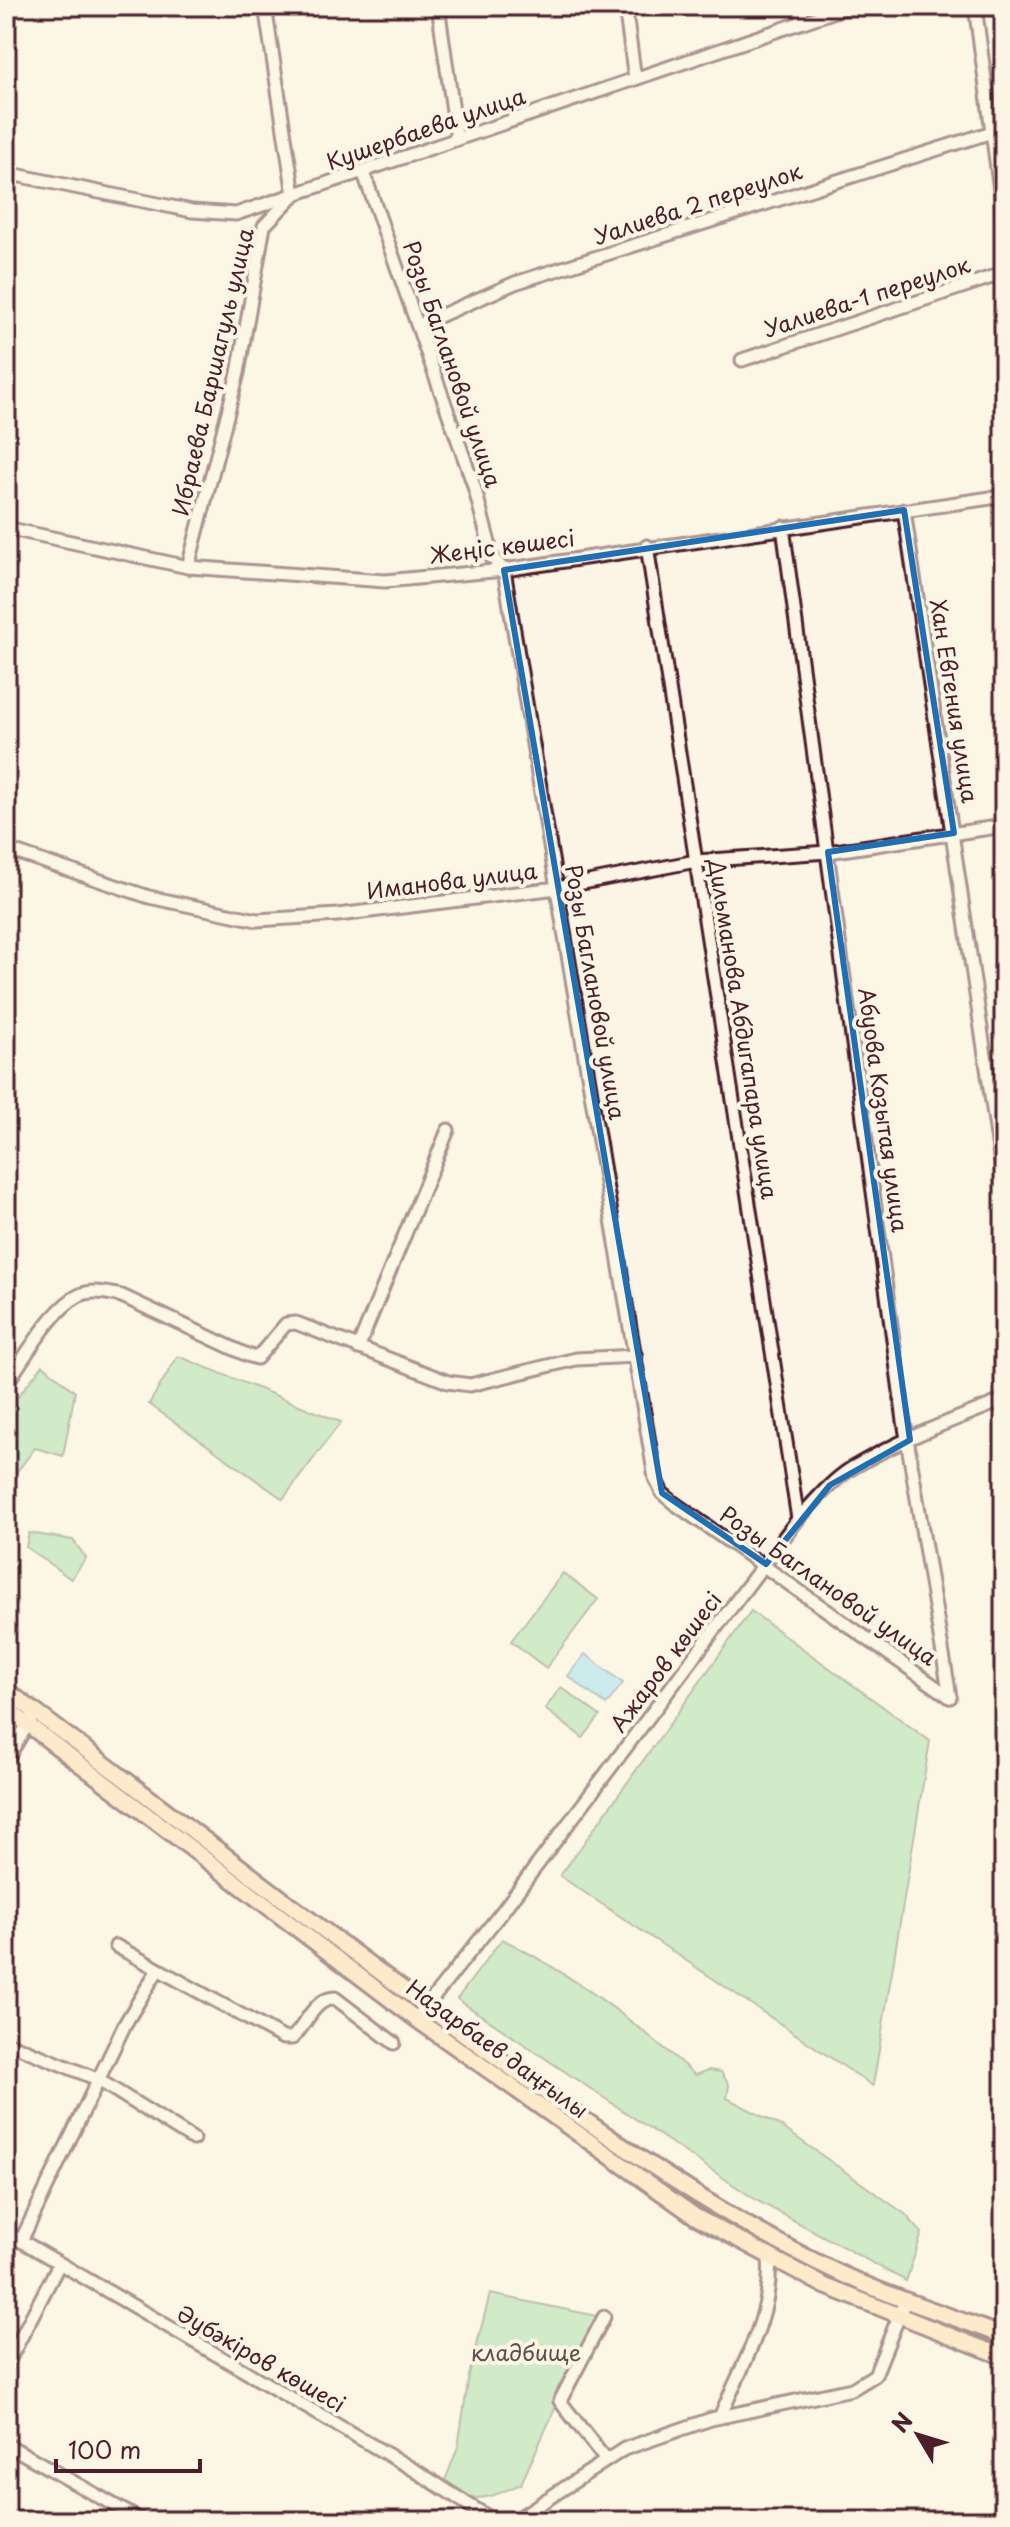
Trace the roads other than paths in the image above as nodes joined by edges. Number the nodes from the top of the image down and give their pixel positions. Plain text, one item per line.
1 (265, 6) edge
2 (438, 6) edge
3 (625, 6) edge
4 (800, 6) edge
5 (850, 6) edge
6 (975, 6) edge
7 (803, 22) junction
8 (635, 79) junction
9 (992, 132) junction
10 (457, 139) junction
11 (363, 171) junction
12 (6, 173) edge
13 (294, 195) junction
14 (1004, 220) edge
15 (1004, 273) edge
16 (419, 325) junction
17 (742, 360) dead end
18 (1004, 496) edge
19 (904, 510) junction
20 (783, 527) junction
21 (6, 528) edge
22 (647, 546) junction
23 (188, 567) junction
24 (504, 570) junction
25 (1004, 826) edge
26 (954, 833) junction
27 (6, 849) edge
28 (828, 852) junction
29 (696, 861) junction
30 (557, 888) junction
31 (448, 1130) dead end
32 (1004, 1183) edge
33 (358, 1348) junction
34 (636, 1356) junction
35 (6, 1384) edge
36 (1004, 1400) edge
37 (910, 1440) junction
38 (798, 1519) junction
39 (766, 1564) junction
40 (6, 1690) edge
41 (950, 1697) joint
42 (6, 1708) edge
43 (32, 1718) junction
44 (6, 1760) edge
45 (116, 1946) dead end
46 (157, 1971) junction
47 (425, 2006) junction
48 (416, 2019) junction
49 (6, 2042) edge
50 (394, 2043) dead end
51 (97, 2079) junction
52 (193, 2139) dead end
53 (6, 2232) edge
54 (21, 2241) junction
55 (769, 2259) junction
56 (58, 2266) junction
57 (905, 2301) junction
58 (604, 2317) dead end
59 (900, 2318) junction
60 (1004, 2336) edge
61 (1004, 2357) edge
62 (6, 2366) edge
63 (720, 2417) junction
64 (6, 2444) edge
65 (605, 2459) junction
66 (142, 2521) edge
67 (494, 2521) edge
68 (514, 2521) edge

1 - 13 street
2 - 10 street
3 - 8 street
4 - 7 street
5 - 7 street, Кушербаева улица
6 - 9 street
7 - 8 street, Кушербаева улица
8 - 10 street, Кушербаева улица
9 - 14 street
9 - 16 street, Уалиева 2 переулок
10 - 11 street, Кушербаева улица
11 - 13 street, Кушербаева улица
11 - 16 street, Розы Баглановой улица
12 - 13 street, Кушербаева улица
13 - 23 street, Ибраева Баршагуль улица
15 - 17 street, Уалиева-1 переулок
16 - 24 street, Розы Баглановой улица
18 - 19 street, Жеңіс көшесі
19 - 20 street, Жеңіс көшесі
19 - 26 street, Хан Евгения улица
20 - 22 street, Жеңіс көшесі
20 - 28 street, Абуова Козытая улица
21 - 23 street, Жеңіс көшесі
22 - 24 street, Жеңіс көшесі
22 - 29 street, Дильманова Абдигапара улица
23 - 24 street, Жеңіс көшесі
24 - 30 street, Розы Баглановой улица
25 - 26 street, Иманова улица
26 - 28 street, Иманова улица
26 - 32 street, Хан Евгения улица
27 - 30 street, Иманова улица
28 - 29 street, Иманова улица
28 - 37 street, Абуова Козытая улица
29 - 30 street, Иманова улица
29 - 38 street, Дильманова Абдигапара улица
30 - 34 street, Розы Баглановой улица
31 - 33 street
33 - 34 street
33 - 35 street
34 - 39 street, Розы Баглановой улица
36 - 37 street, Ажаров көшесі
37 - 38 street, Ажаров көшесі
37 - 41 street, Абуова Козытая улица
38 - 39 street, Ажаров көшесі
39 - 41 street, Розы Баглановой улица
39 - 47 street, Ажаров көшесі
40 - 43 main road, Назарбаев даңғылы
42 - 43 main road, Назарбаев даңғылы
43 - 44 street
43 - 47 main road, Назарбаев даңғылы
43 - 48 main road, Назарбаев даңғылы
45 - 46 street
46 - 50 street
46 - 51 street
47 - 48 street, Ажаров көшесі
47 - 57 main road, Назарбаев даңғылы
48 - 55 main road, Назарбаев даңғылы
49 - 51 street
51 - 52 street
51 - 54 street
53 - 54 street, Әубәкіров көшесі
54 - 56 street, Әубәкіров көшесі
55 - 59 main road, Назарбаев даңғылы
55 - 63 street
56 - 62 street
56 - 67 street, Әубәкіров көшесі
57 - 59 street
57 - 60 main road, Назарбаев даңғылы
58 - 65 street
59 - 61 main road, Назарбаев даңғылы
59 - 63 street
63 - 65 street
64 - 66 street
65 - 68 street

